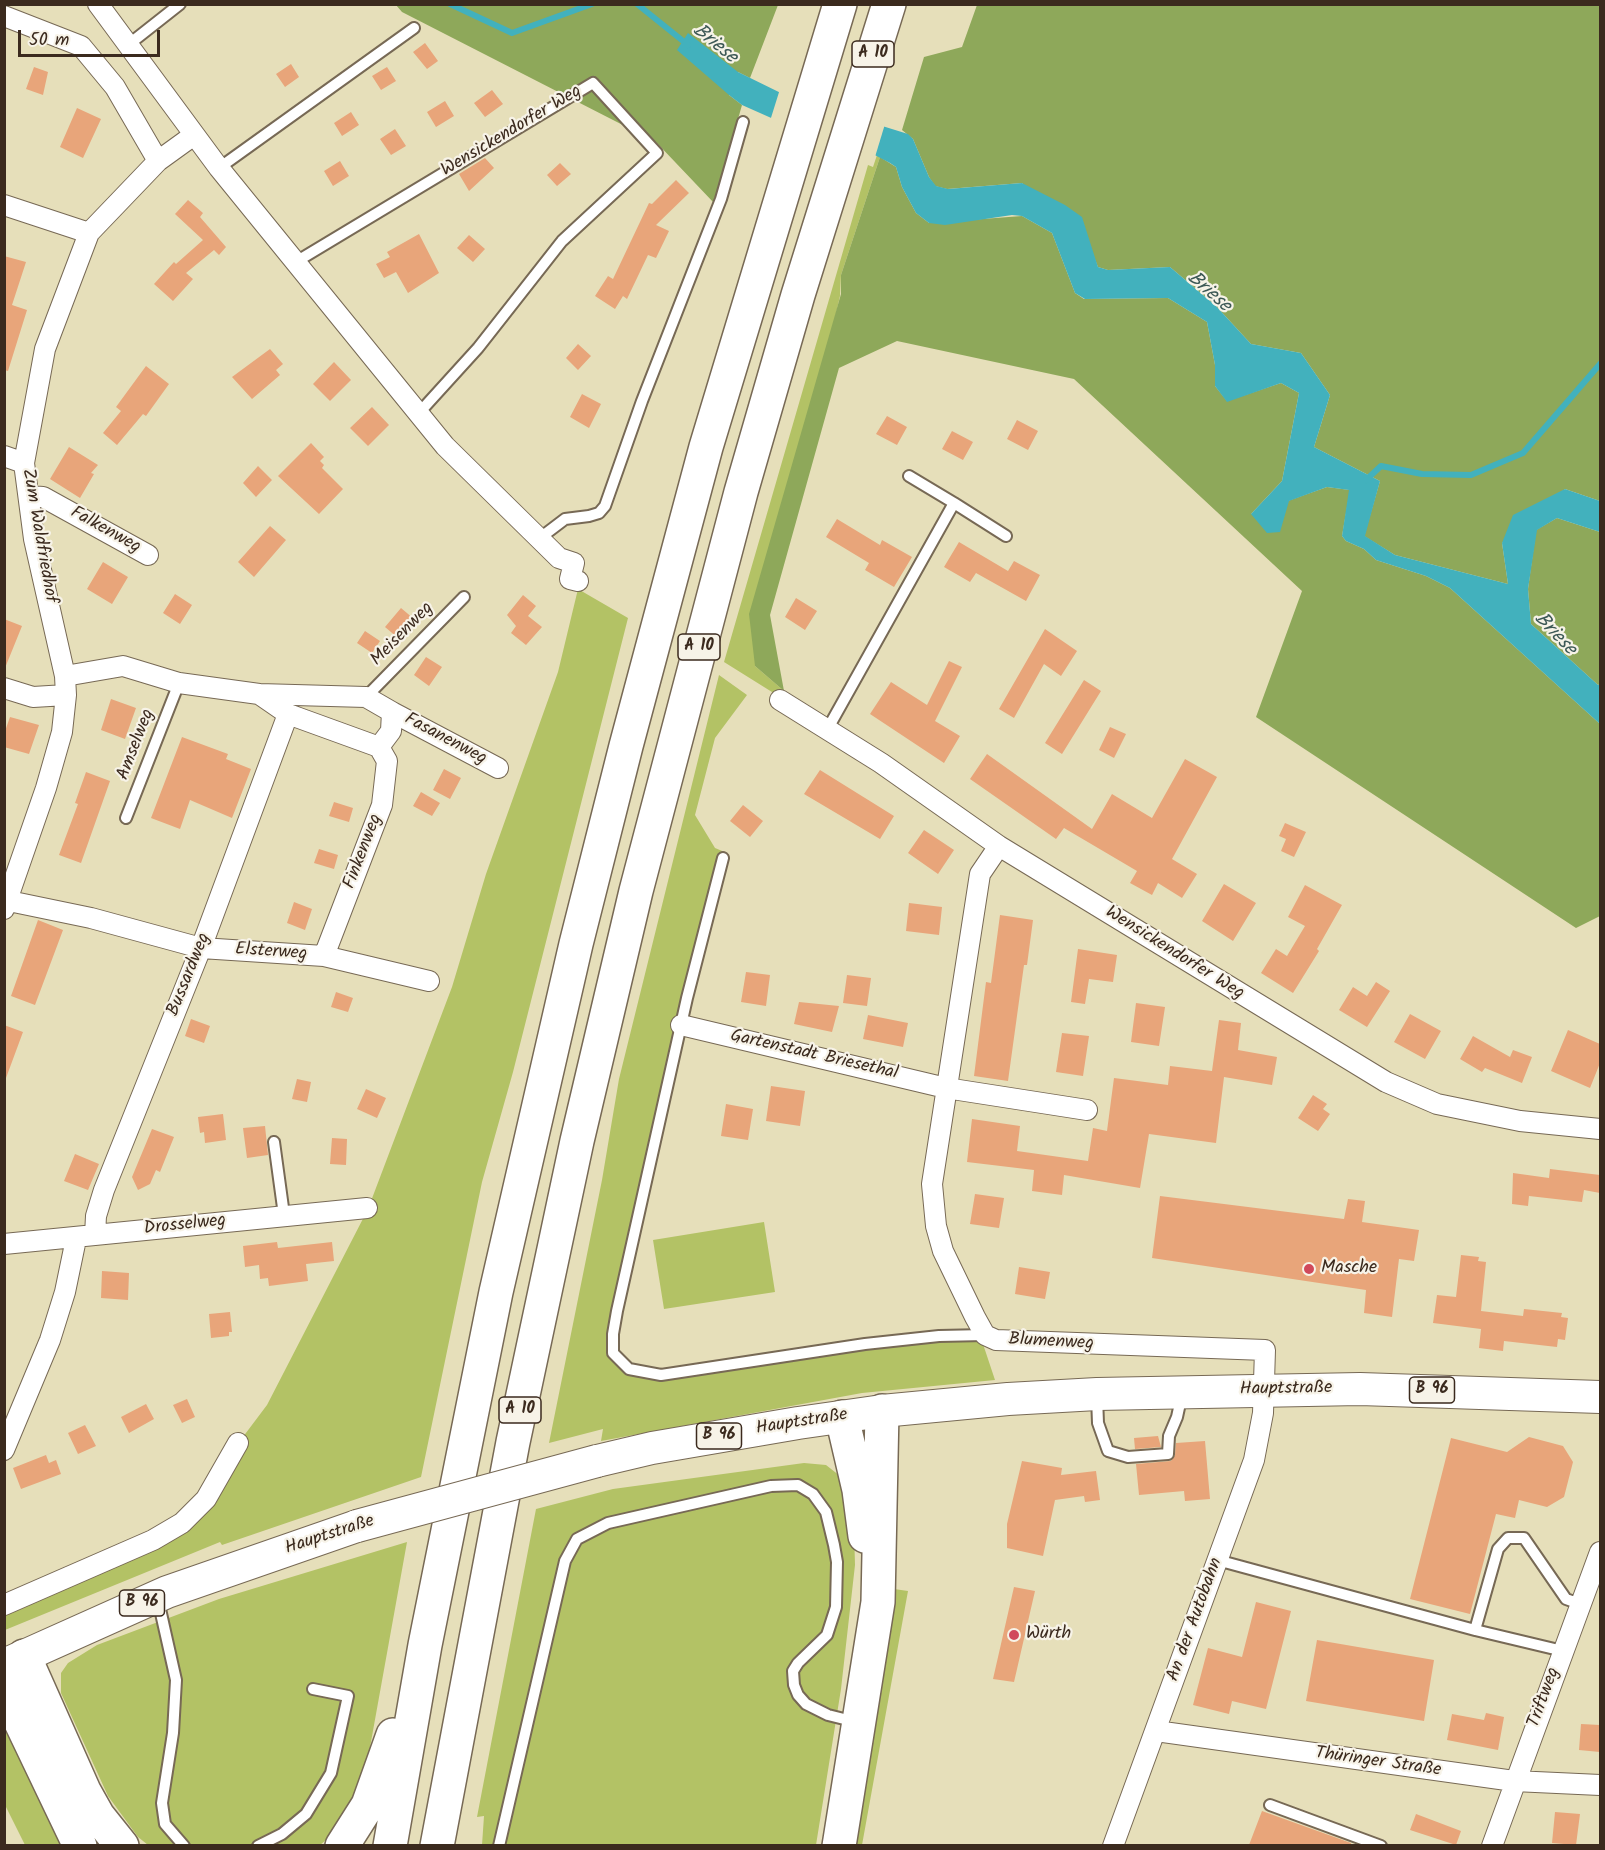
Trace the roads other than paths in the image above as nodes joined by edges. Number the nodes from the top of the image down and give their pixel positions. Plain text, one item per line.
1 (98, 4) edge
2 (180, 4) edge
3 (840, 4) edge
4 (889, 4) edge
5 (4, 16) edge
6 (414, 27) dead end
7 (128, 45) junction
8 (743, 122) dead end
9 (194, 135) junction
10 (158, 161) junction
11 (219, 168) junction
12 (4, 205) edge
13 (89, 233) junction
14 (294, 263) junction
15 (418, 414) junction
16 (4, 456) edge
17 (24, 463) junction
18 (909, 476) dead end
19 (28, 496) junction
20 (954, 503) junction
21 (1006, 536) dead end
22 (540, 538) junction
23 (148, 555) dead end
24 (578, 581) dead end
25 (464, 597) dead end
26 (179, 683) junction
27 (65, 685) junction
28 (4, 687) edge
29 (259, 694) junction
30 (366, 697) junction
31 (780, 700) dead end
32 (392, 712) junction
33 (288, 714) junction
34 (827, 730) junction
35 (379, 747) junction
36 (498, 768) dead end
37 (126, 818) dead end
38 (999, 846) junction
39 (723, 858) dead end
40 (6, 903) edge
41 (201, 948) junction
42 (324, 956) junction
43 (429, 981) dead end
44 (681, 1025) junction
45 (946, 1088) junction
46 (1087, 1110) dead end
47 (1600, 1129) edge
48 (274, 1142) dead end
49 (367, 1208) dead end
50 (284, 1215) junction
51 (86, 1237) junction
52 (4, 1244) edge
53 (985, 1335) junction
54 (1263, 1390) junction
55 (1182, 1392) junction
56 (1097, 1394) junction
57 (1600, 1397) edge
58 (882, 1411) junction
59 (842, 1417) junction
60 (238, 1443) dead end
61 (4, 1450) edge
62 (1600, 1552) edge
63 (1217, 1560) junction
64 (157, 1597) junction
65 (6, 1601) edge
66 (1580, 1604) junction
67 (1475, 1630) junction
68 (425, 1646) junction
69 (1563, 1651) junction
70 (14, 1660) edge
71 (466, 1681) junction
72 (4, 1687) edge
73 (313, 1689) dead end
74 (848, 1720) junction
75 (1156, 1731) junction
76 (1514, 1781) junction
77 (1600, 1785) edge
78 (1270, 1805) dead end
79 (80, 1845) edge
80 (122, 1845) edge
81 (184, 1845) edge
82 (258, 1845) edge
83 (342, 1845) edge
84 (390, 1845) edge
85 (437, 1845) edge
86 (461, 1845) edge
87 (499, 1845) edge
88 (829, 1845) edge
89 (839, 1845) edge
90 (1113, 1845) edge
91 (1381, 1845) edge
92 (1492, 1845) edge

1 - 7 street
2 - 7 lane
3 - 68 highway, A 10
4 - 71 highway, A 10
5 - 10 street
6 - 11 lane
7 - 9 street
8 - 22 lane
9 - 10 street, Zum Waldfriedhof
9 - 11 street
10 - 13 street, Zum Waldfriedhof
11 - 14 street
12 - 13 street
13 - 17 street, Zum Waldfriedhof
14 - 15 street
14 - 15 lane, Wensickendorfer Weg
15 - 22 street
16 - 17 street
17 - 19 street, Zum Waldfriedhof
18 - 20 lane
19 - 23 street, Falkenweg
19 - 27 street, Zum Waldfriedhof
20 - 21 lane
20 - 34 lane
22 - 24 street
25 - 30 lane, Meisenweg
26 - 27 street, Fasanenweg
26 - 29 street, Fasanenweg
26 - 37 lane, Amselweg
27 - 28 street, Fasanenweg
27 - 40 street, Zum Waldfriedhof
29 - 30 street, Fasanenweg
29 - 33 street, Fasanenweg
30 - 32 street, Fasanenweg
31 - 34 street, Wensickendorfer Weg
32 - 35 street, Fasanenweg
32 - 36 street, Fasanenweg
33 - 35 street, Fasanenweg
33 - 41 street, Bussardweg
34 - 38 street, Wensickendorfer Weg
35 - 42 street, Finkenweg
38 - 45 street, Blumenweg
38 - 47 street, Wensickendorfer Weg
39 - 44 lane
40 - 41 street, Elsterweg
41 - 42 street, Elsterweg
41 - 51 street, Bussardweg
42 - 43 street, Elsterweg
44 - 45 street, Gartenstadt Briesethal
44 - 53 lane
45 - 46 street
45 - 53 street, Blumenweg
48 - 50 lane
49 - 50 street, Drosselweg
50 - 51 street, Drosselweg
51 - 52 street, Drosselweg
51 - 61 street, Bussardweg
53 - 54 street, Blumenweg
54 - 55 main road, Hauptstraße / B 96
54 - 57 main road, Hauptstraße / B 96
54 - 63 street, An der Autobahn
55 - 56 main road, Hauptstraße / B 96
55 - 56 lane
56 - 58 main road, Hauptstraße / B 96
58 - 59 main road, Hauptstraße / B 96
58 - 89 highway
59 - 64 main road, Hauptstraße / B 96, bridge
59 - 74 highway
60 - 65 street
62 - 66 street, Triftweg
63 - 67 lane
63 - 75 street, An der Autobahn
64 - 70 main road, Hauptstraße / B 96
64 - 81 lane
66 - 67 lane
66 - 69 street, Triftweg
67 - 69 lane
68 - 83 highway
68 - 84 highway, A 10
69 - 76 street, Triftweg
70 - 80 highway
71 - 85 highway, A 10
71 - 86 highway
72 - 79 highway
73 - 82 lane
74 - 87 lane
74 - 88 highway
75 - 76 street, Thüringer Straße
75 - 90 street, An der Autobahn
76 - 77 street, Thüringer Straße
76 - 92 street, Triftweg
78 - 91 lane

